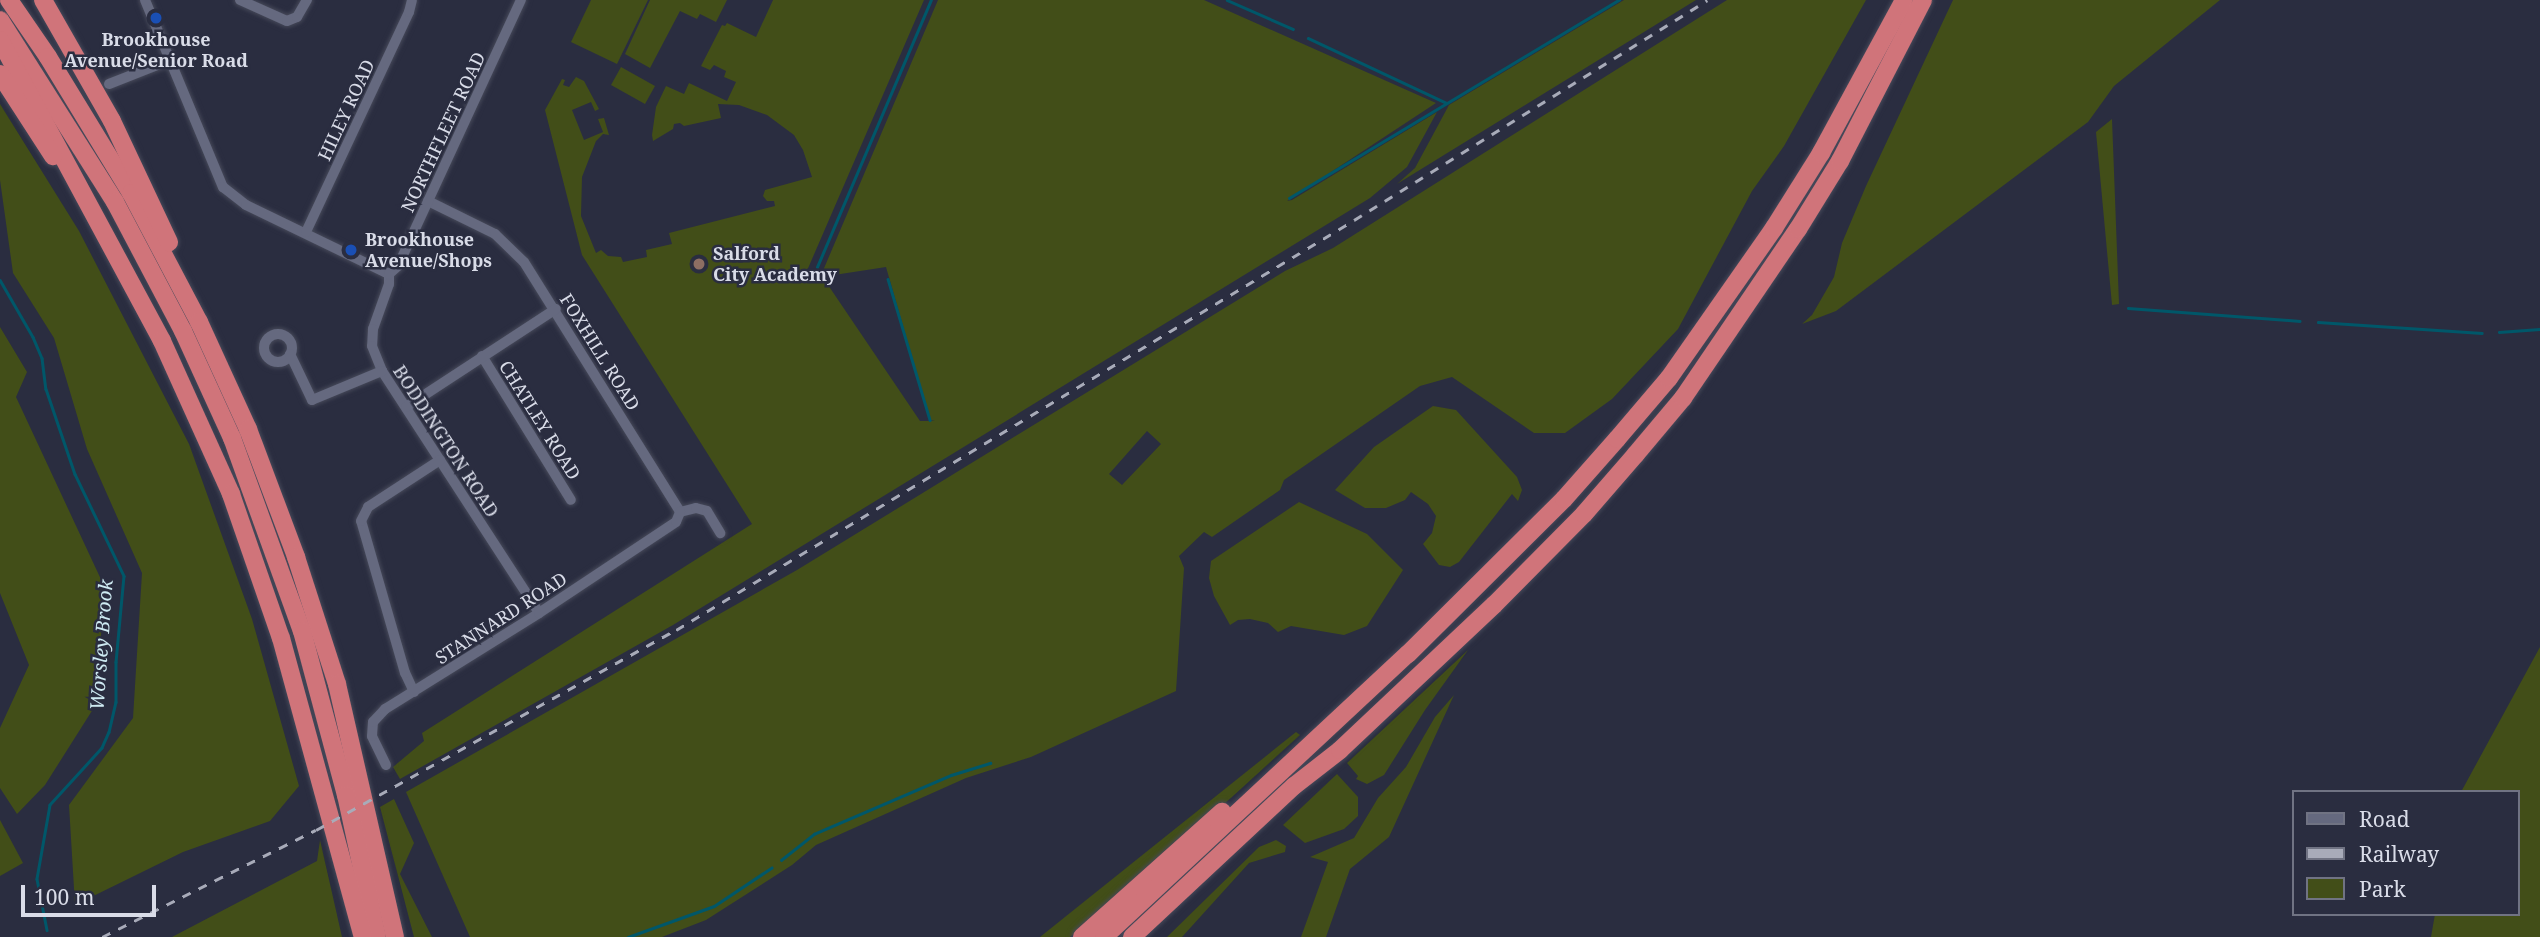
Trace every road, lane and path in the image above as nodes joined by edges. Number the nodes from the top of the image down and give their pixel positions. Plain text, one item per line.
1 (9, 0) edge
2 (43, 0) edge
3 (145, 0) edge
4 (240, 0) edge
5 (307, 0) edge
6 (412, 0) edge
7 (521, 0) edge
8 (1904, 0) edge
9 (1923, 0) edge
10 (0, 20) edge
11 (0, 40) edge
12 (170, 61) junction
13 (0, 74) edge
14 (109, 84) dead end
15 (428, 201) junction
16 (306, 232) junction
17 (106, 235) junction
18 (389, 274) junction
19 (191, 305) junction
20 (556, 309) junction
21 (290, 354) dead end
22 (482, 356) junction
23 (382, 371) junction
24 (406, 407) junction
25 (440, 460) junction
26 (571, 500) dead end
27 (680, 512) junction
28 (720, 533) dead end
29 (539, 614) junction
30 (1370, 688) junction
31 (414, 692) junction
32 (307, 735) junction
33 (1340, 750) junction
34 (386, 765) dead end
35 (387, 901) junction
36 (352, 937) edge
37 (363, 937) edge
38 (377, 937) edge
39 (395, 937) edge
40 (402, 937) edge
41 (1082, 937) edge
42 (1104, 937) edge
43 (1132, 937) edge
44 (1150, 937) edge

1 - 19 highway
2 - 19 highway
3 - 12 street
4 - 5 street
6 - 16 street, HILEY ROAD
7 - 15 street, NORTHFLEET ROAD
8 - 30 highway
9 - 33 highway
10 - 38 highway
11 - 17 highway
12 - 14 street
12 - 16 street
13 - 17 highway
15 - 18 street, NORTHFLEET ROAD
15 - 20 street, FOXHILL ROAD
16 - 18 street
17 - 32 highway
18 - 23 street, BODDINGTON ROAD
19 - 35 highway
20 - 22 street
20 - 27 street, FOXHILL ROAD
21 - 23 street
22 - 24 street
22 - 26 street, CHATLEY ROAD
23 - 24 street, BODDINGTON ROAD
24 - 25 street, BODDINGTON ROAD
25 - 29 street, BODDINGTON ROAD
25 - 31 street
27 - 28 street
27 - 29 street, STANNARD ROAD
29 - 31 street, STANNARD ROAD
30 - 41 highway
30 - 42 highway
31 - 34 street, STANNARD ROAD
32 - 36 highway
32 - 37 highway
33 - 43 highway
33 - 44 highway
35 - 39 highway
35 - 40 highway

